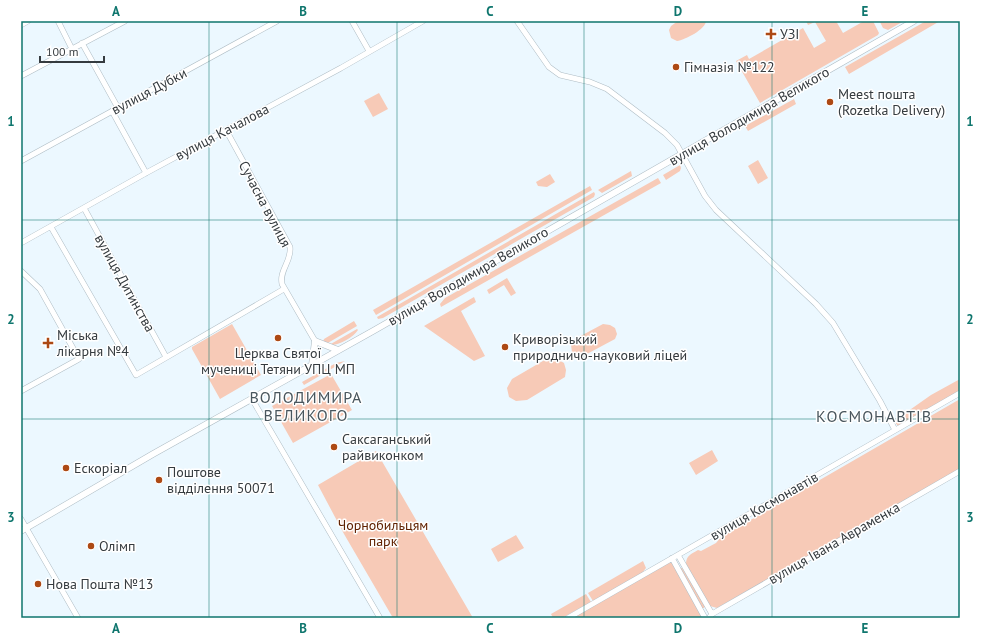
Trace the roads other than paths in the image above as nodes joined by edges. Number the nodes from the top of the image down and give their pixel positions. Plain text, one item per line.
1 (28, 21) edge
2 (58, 21) edge
3 (125, 21) edge
4 (277, 21) edge
5 (352, 21) edge
6 (423, 21) edge
7 (517, 21) edge
8 (914, 21) edge
9 (21, 25) edge
10 (82, 43) junction
11 (72, 49) junction
12 (369, 51) junction
13 (21, 76) edge
14 (118, 108) junction
15 (112, 111) junction
16 (226, 130) junction
17 (682, 154) junction
18 (21, 161) edge
19 (146, 173) junction
20 (84, 208) junction
21 (51, 227) junction
22 (21, 243) edge
23 (21, 271) edge
24 (284, 289) junction
25 (315, 341) junction
26 (338, 350) junction
27 (166, 357) junction
28 (312, 365) junction
29 (21, 391) edge
30 (960, 393) edge
31 (252, 399) junction
32 (895, 430) junction
33 (960, 471) edge
34 (21, 519) edge
35 (24, 530) edge
36 (678, 555) junction
37 (672, 558) junction
38 (711, 616) edge
39 (78, 618) edge
40 (380, 618) edge
41 (568, 618) edge
42 (705, 618) edge

1 - 9 street
2 - 11 street
3 - 10 street
4 - 14 street, вулиця Дубки
5 - 12 street
6 - 12 street, вулиця Качалова
7 - 17 street
8 - 17 main road, вулиця Володимира Великого
10 - 11 street
10 - 14 street
11 - 13 street
12 - 16 street, вулиця Качалова
14 - 15 street, вулиця Дубки
15 - 18 street, вулиця Дубки
15 - 19 street
16 - 19 street, вулиця Качалова
16 - 24 street, Сучасна вулиця
17 - 26 main road, вулиця Володимира Великого
17 - 32 street
19 - 20 street, вулиця Качалова
20 - 21 street, вулиця Качалова
20 - 27 street, вулиця Дитинства
21 - 22 street, вулиця Качалова
21 - 27 street
23 - 29 street
24 - 25 street, Сучасна вулиця
24 - 27 street
25 - 26 main road
25 - 28 main road
26 - 28 main road, вулиця Володимира Великого
28 - 31 main road, вулиця Володимира Великого
30 - 32 street, вулиця Космонавтів
31 - 35 main road, вулиця Володимира Великого
31 - 40 street
32 - 36 street, вулиця Космонавтів
33 - 38 street, вулиця Івана Авраменка
34 - 35 street
35 - 39 street
36 - 37 street, вулиця Космонавтів
36 - 38 street
37 - 41 street, вулиця Космонавтів
37 - 42 street

